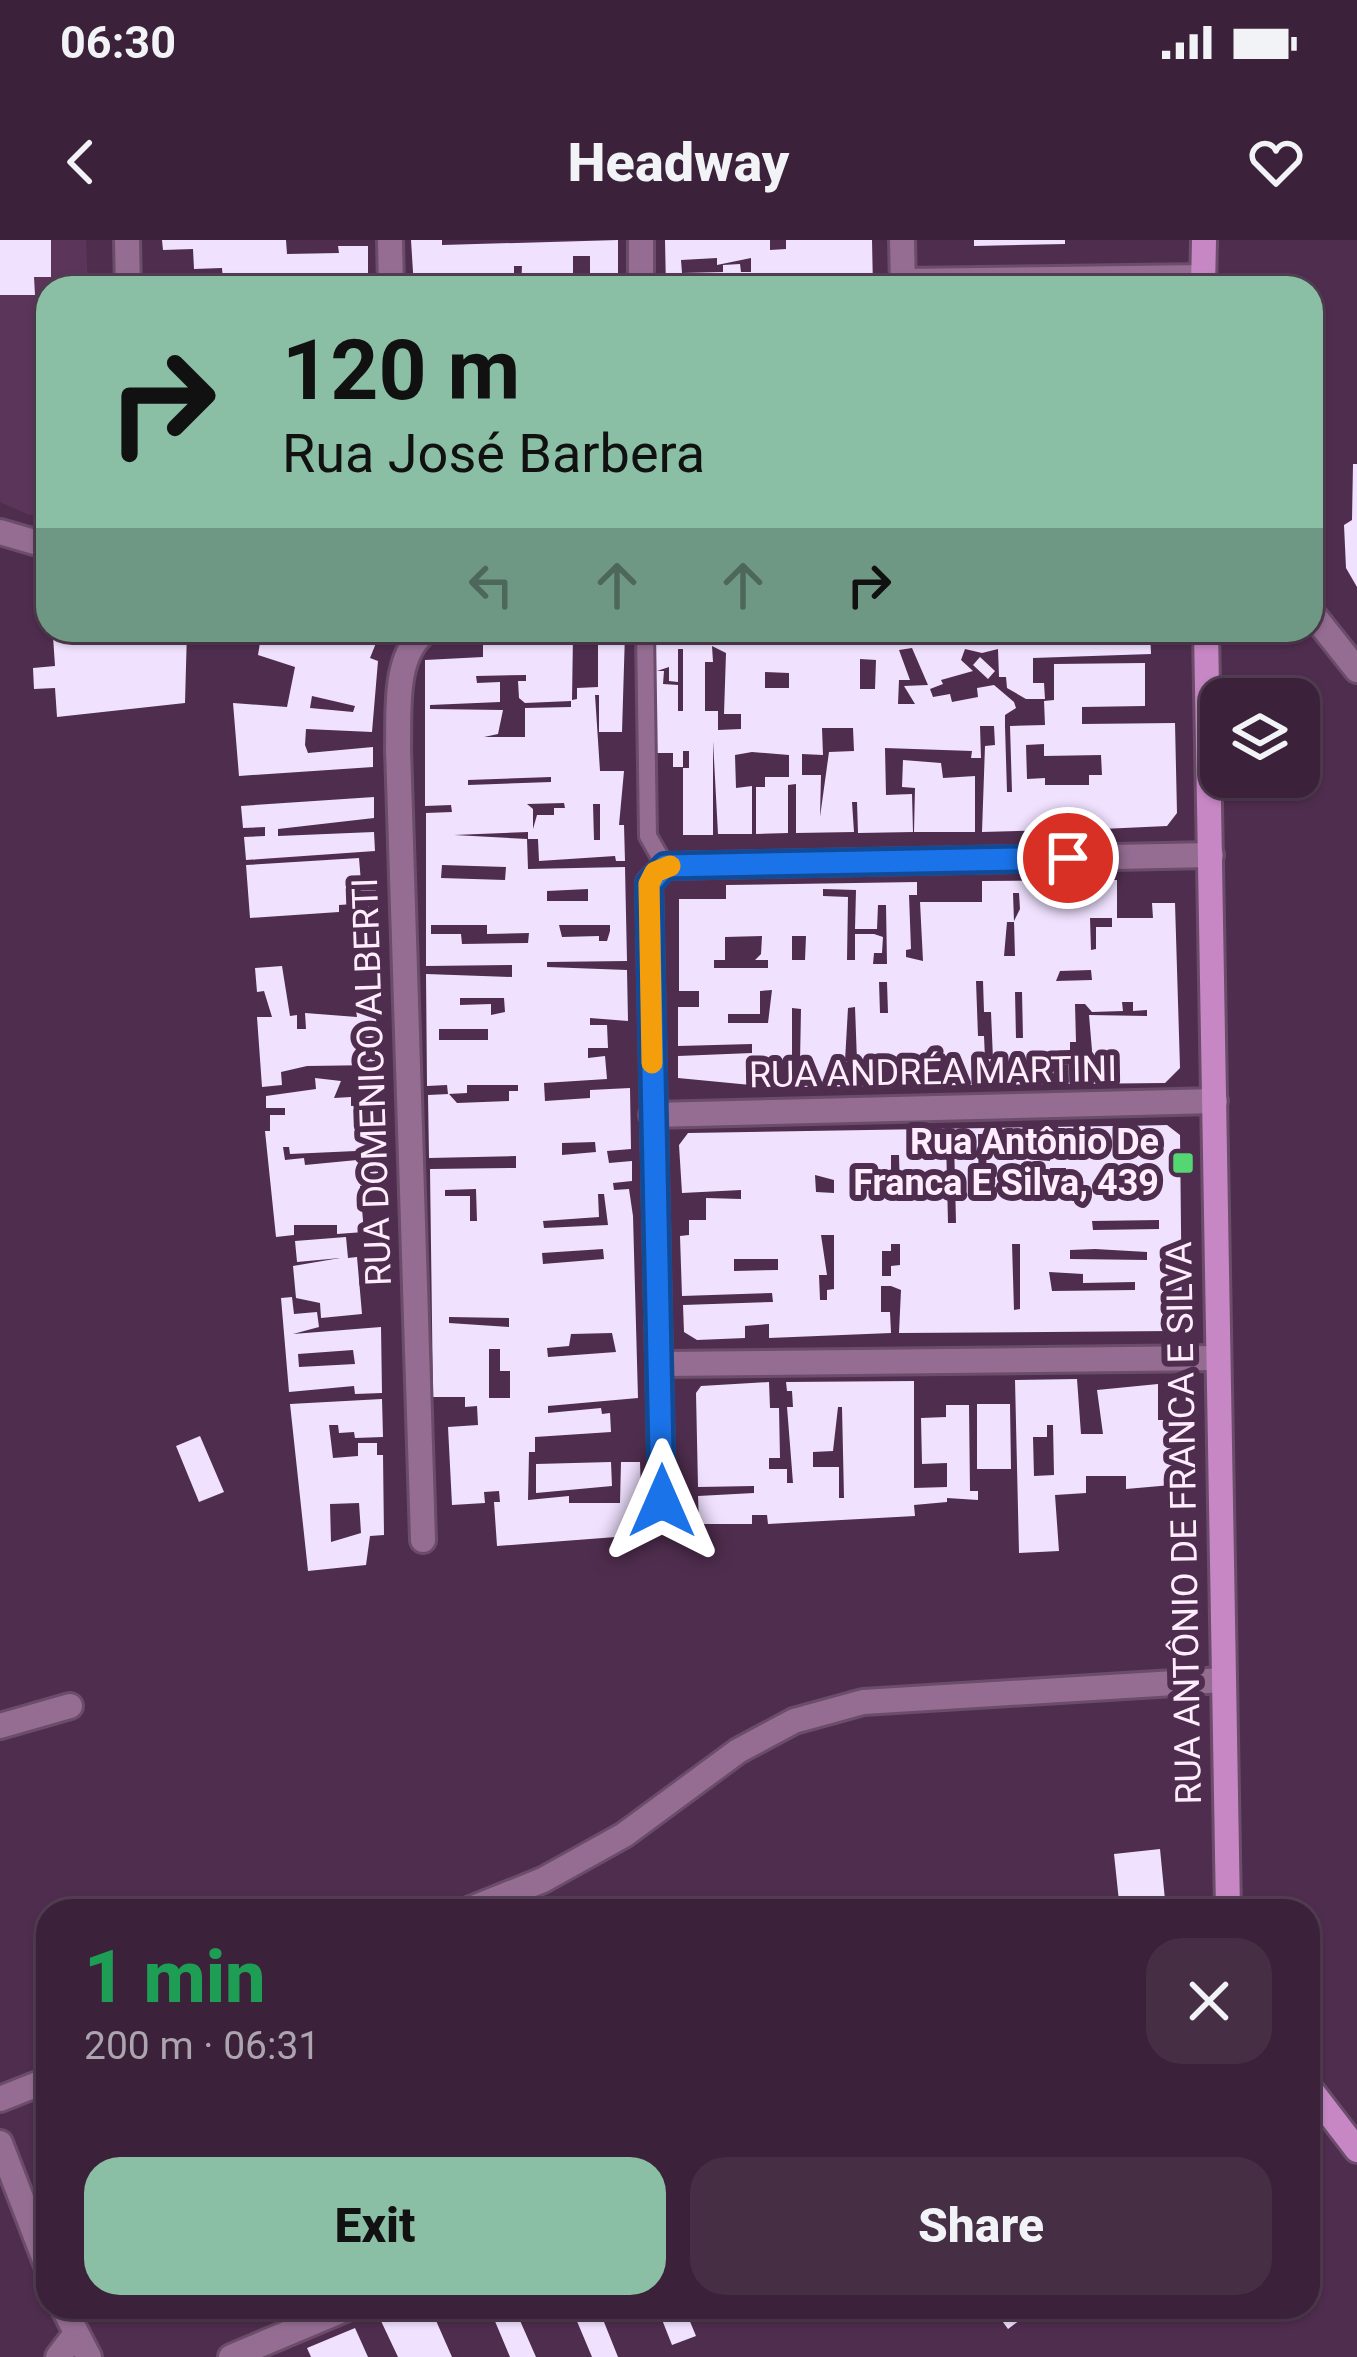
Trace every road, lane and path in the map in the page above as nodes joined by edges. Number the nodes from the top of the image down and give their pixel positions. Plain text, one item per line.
1 (128, 240) edge
2 (390, 240) edge
3 (640, 240) edge
4 (902, 240) edge
5 (1204, 240) edge
6 (128, 276) edge
7 (391, 276) edge
8 (641, 276) edge
9 (903, 276) edge
10 (1203, 276) edge
11 (0, 532) edge
12 (36, 542) edge
13 (1323, 627) edge
14 (414, 642) edge
15 (645, 642) edge
16 (1206, 642) edge
17 (1357, 670) edge
18 (1211, 856) junction
19 (665, 866) junction
20 (1215, 1101) junction
21 (652, 1114) junction
22 (1215, 1358) junction
23 (662, 1364) junction
24 (662, 1501) dead end
25 (423, 1540) dead end
26 (1223, 1680) junction
27 (70, 1706) dead end
28 (0, 1726) edge
29 (496, 1899) edge
30 (1228, 1899) edge
31 (36, 2085) edge
32 (0, 2099) edge
33 (1320, 2102) edge
34 (0, 2143) edge
35 (1357, 2150) edge
36 (36, 2237) edge
37 (68, 2319) edge
38 (321, 2319) edge
39 (74, 2336) junction
40 (58, 2357) edge
41 (89, 2357) edge
42 (231, 2357) edge

1 - 6 street
2 - 7 street
3 - 8 street
4 - 9 street
5 - 10 main road
11 - 12 street
13 - 17 street
14 - 25 street, RUA DOMENICO ALBERTI
15 - 19 lane
16 - 18 main road, RUA ANTÔNIO DE FRANCA E SILVA
18 - 19 street
18 - 20 main road, RUA ANTÔNIO DE FRANCA E SILVA
19 - 21 street
20 - 21 street, RUA ANDRÉA MARTINI
20 - 22 main road, RUA ANTÔNIO DE FRANCA E SILVA
21 - 23 street
22 - 23 street
22 - 26 main road, RUA ANTÔNIO DE FRANCA E SILVA
23 - 24 street
26 - 29 street
26 - 30 main road, RUA ANTÔNIO DE FRANCA E SILVA
27 - 28 street
31 - 32 street
33 - 35 main road
34 - 36 street
37 - 39 street
38 - 42 street
39 - 40 street
39 - 41 street

